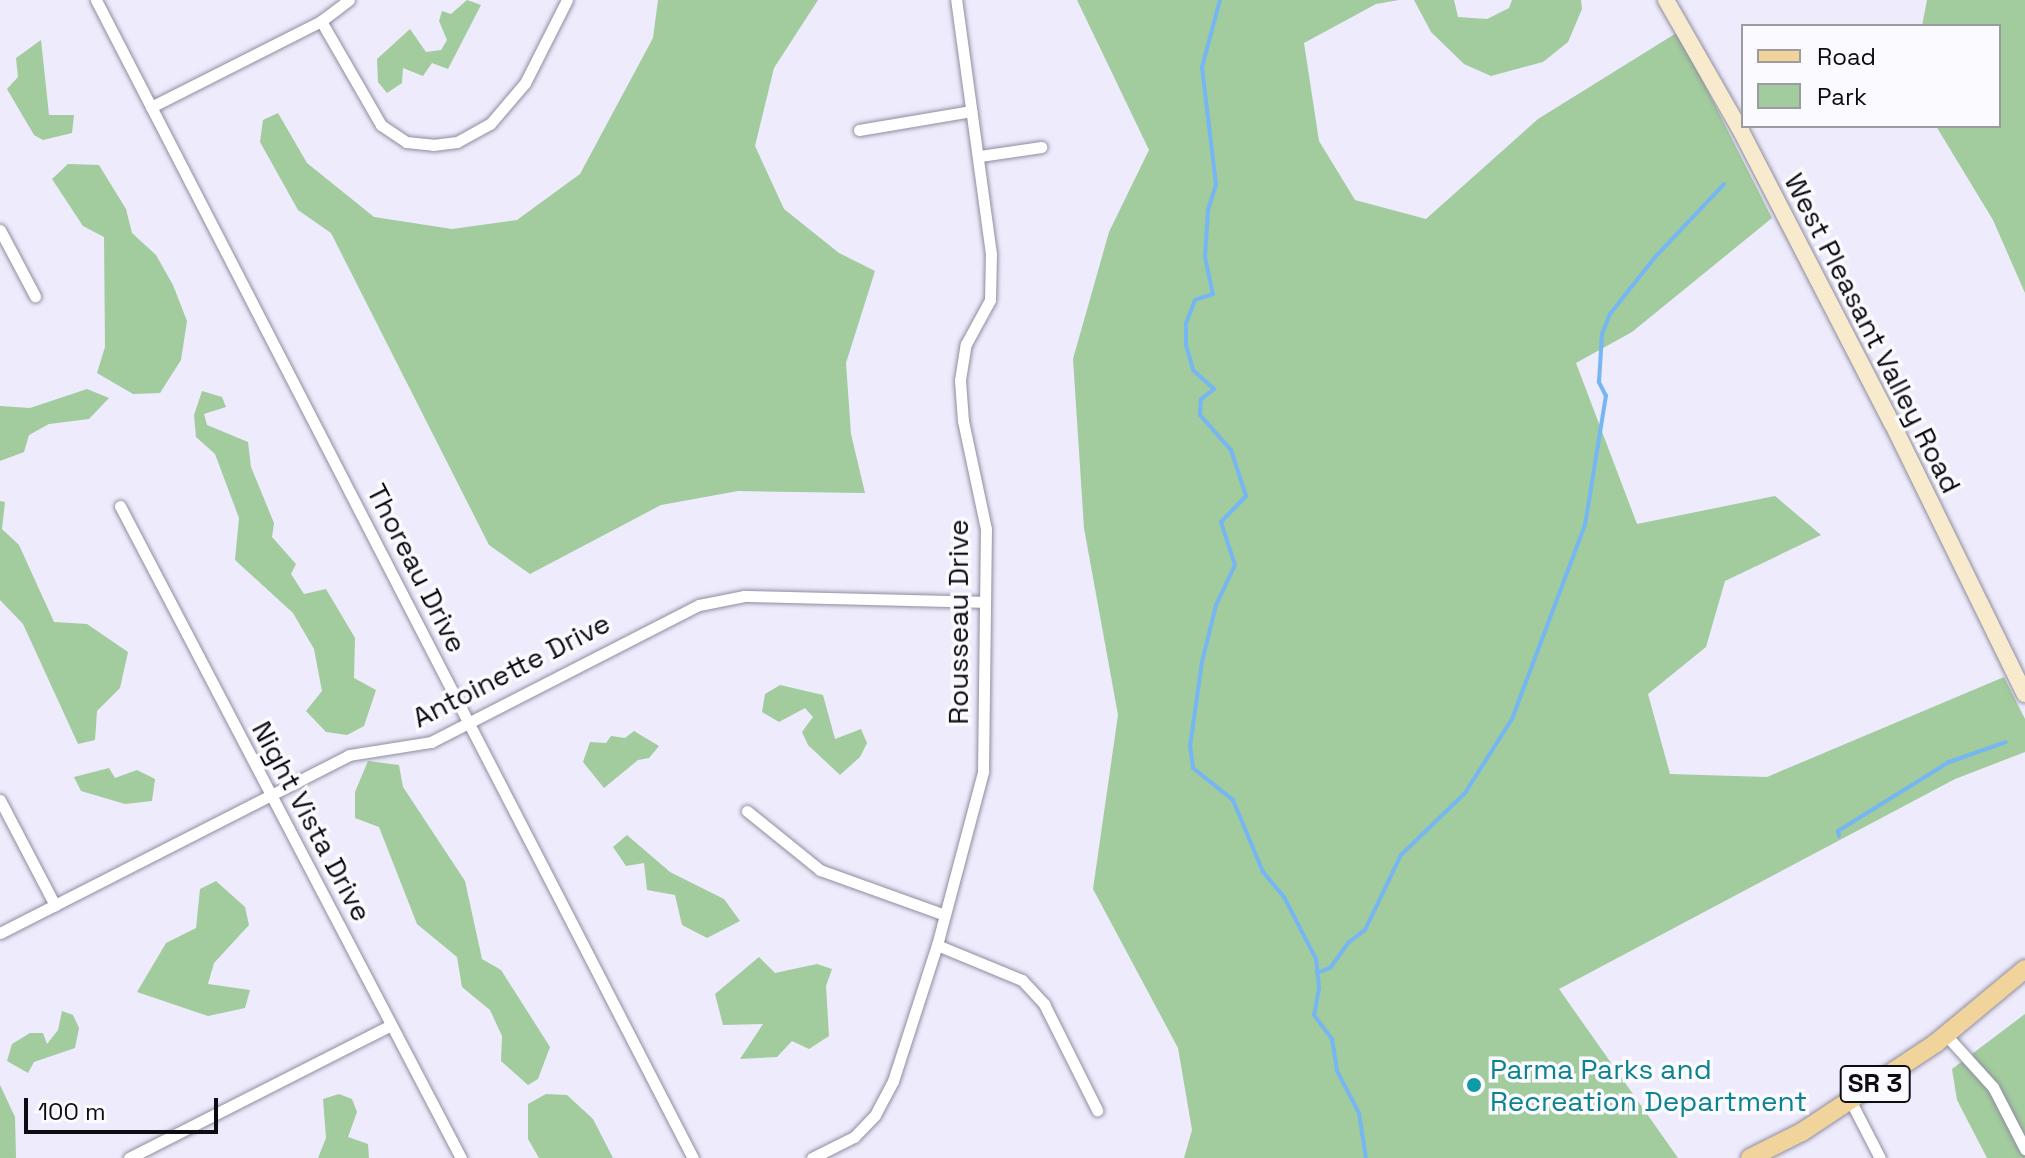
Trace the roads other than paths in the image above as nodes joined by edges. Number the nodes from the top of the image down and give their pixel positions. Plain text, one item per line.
1 (96, 0) edge
2 (349, 0) edge
3 (567, 0) edge
4 (956, 0) edge
5 (1666, 0) edge
6 (321, 21) junction
7 (151, 107) junction
8 (971, 111) junction
9 (859, 130) dead end
10 (1041, 147) dead end
11 (980, 156) junction
12 (0, 230) edge
13 (35, 296) dead end
14 (120, 506) dead end
15 (984, 602) junction
16 (2025, 694) edge
17 (469, 723) junction
18 (271, 795) junction
19 (0, 800) edge
20 (747, 811) dead end
21 (55, 905) junction
22 (942, 914) junction
23 (0, 933) edge
24 (937, 945) junction
25 (2025, 969) edge
26 (391, 1025) junction
27 (1946, 1035) junction
28 (1850, 1100) junction
29 (1097, 1110) dead end
30 (2025, 1149) edge
31 (129, 1158) edge
32 (461, 1158) edge
33 (693, 1158) edge
34 (814, 1158) edge
35 (1750, 1158) edge
36 (1880, 1158) edge

1 - 7 street, Thoreau Drive
2 - 6 street
3 - 6 street
4 - 8 street, Rousseau Drive
5 - 16 main road, West Pleasant Valley Road
6 - 7 street
7 - 17 street, Thoreau Drive
8 - 9 street
8 - 11 street, Rousseau Drive
10 - 11 street
11 - 15 street, Rousseau Drive
12 - 13 street
14 - 18 street, Night Vista Drive
15 - 17 street, Antoinette Drive
15 - 22 street, Rousseau Drive
17 - 18 street, Antoinette Drive
17 - 33 street, Thoreau Drive
18 - 21 street, Antoinette Drive
18 - 26 street, Night Vista Drive
19 - 21 street
20 - 22 street
21 - 23 street, Antoinette Drive
22 - 24 street, Rousseau Drive
24 - 29 street
24 - 34 street, Rousseau Drive
25 - 27 main road, SR 3
26 - 31 street
26 - 32 street, Night Vista Drive
27 - 28 main road, SR 3
27 - 30 street
28 - 35 main road, SR 3
28 - 36 street

